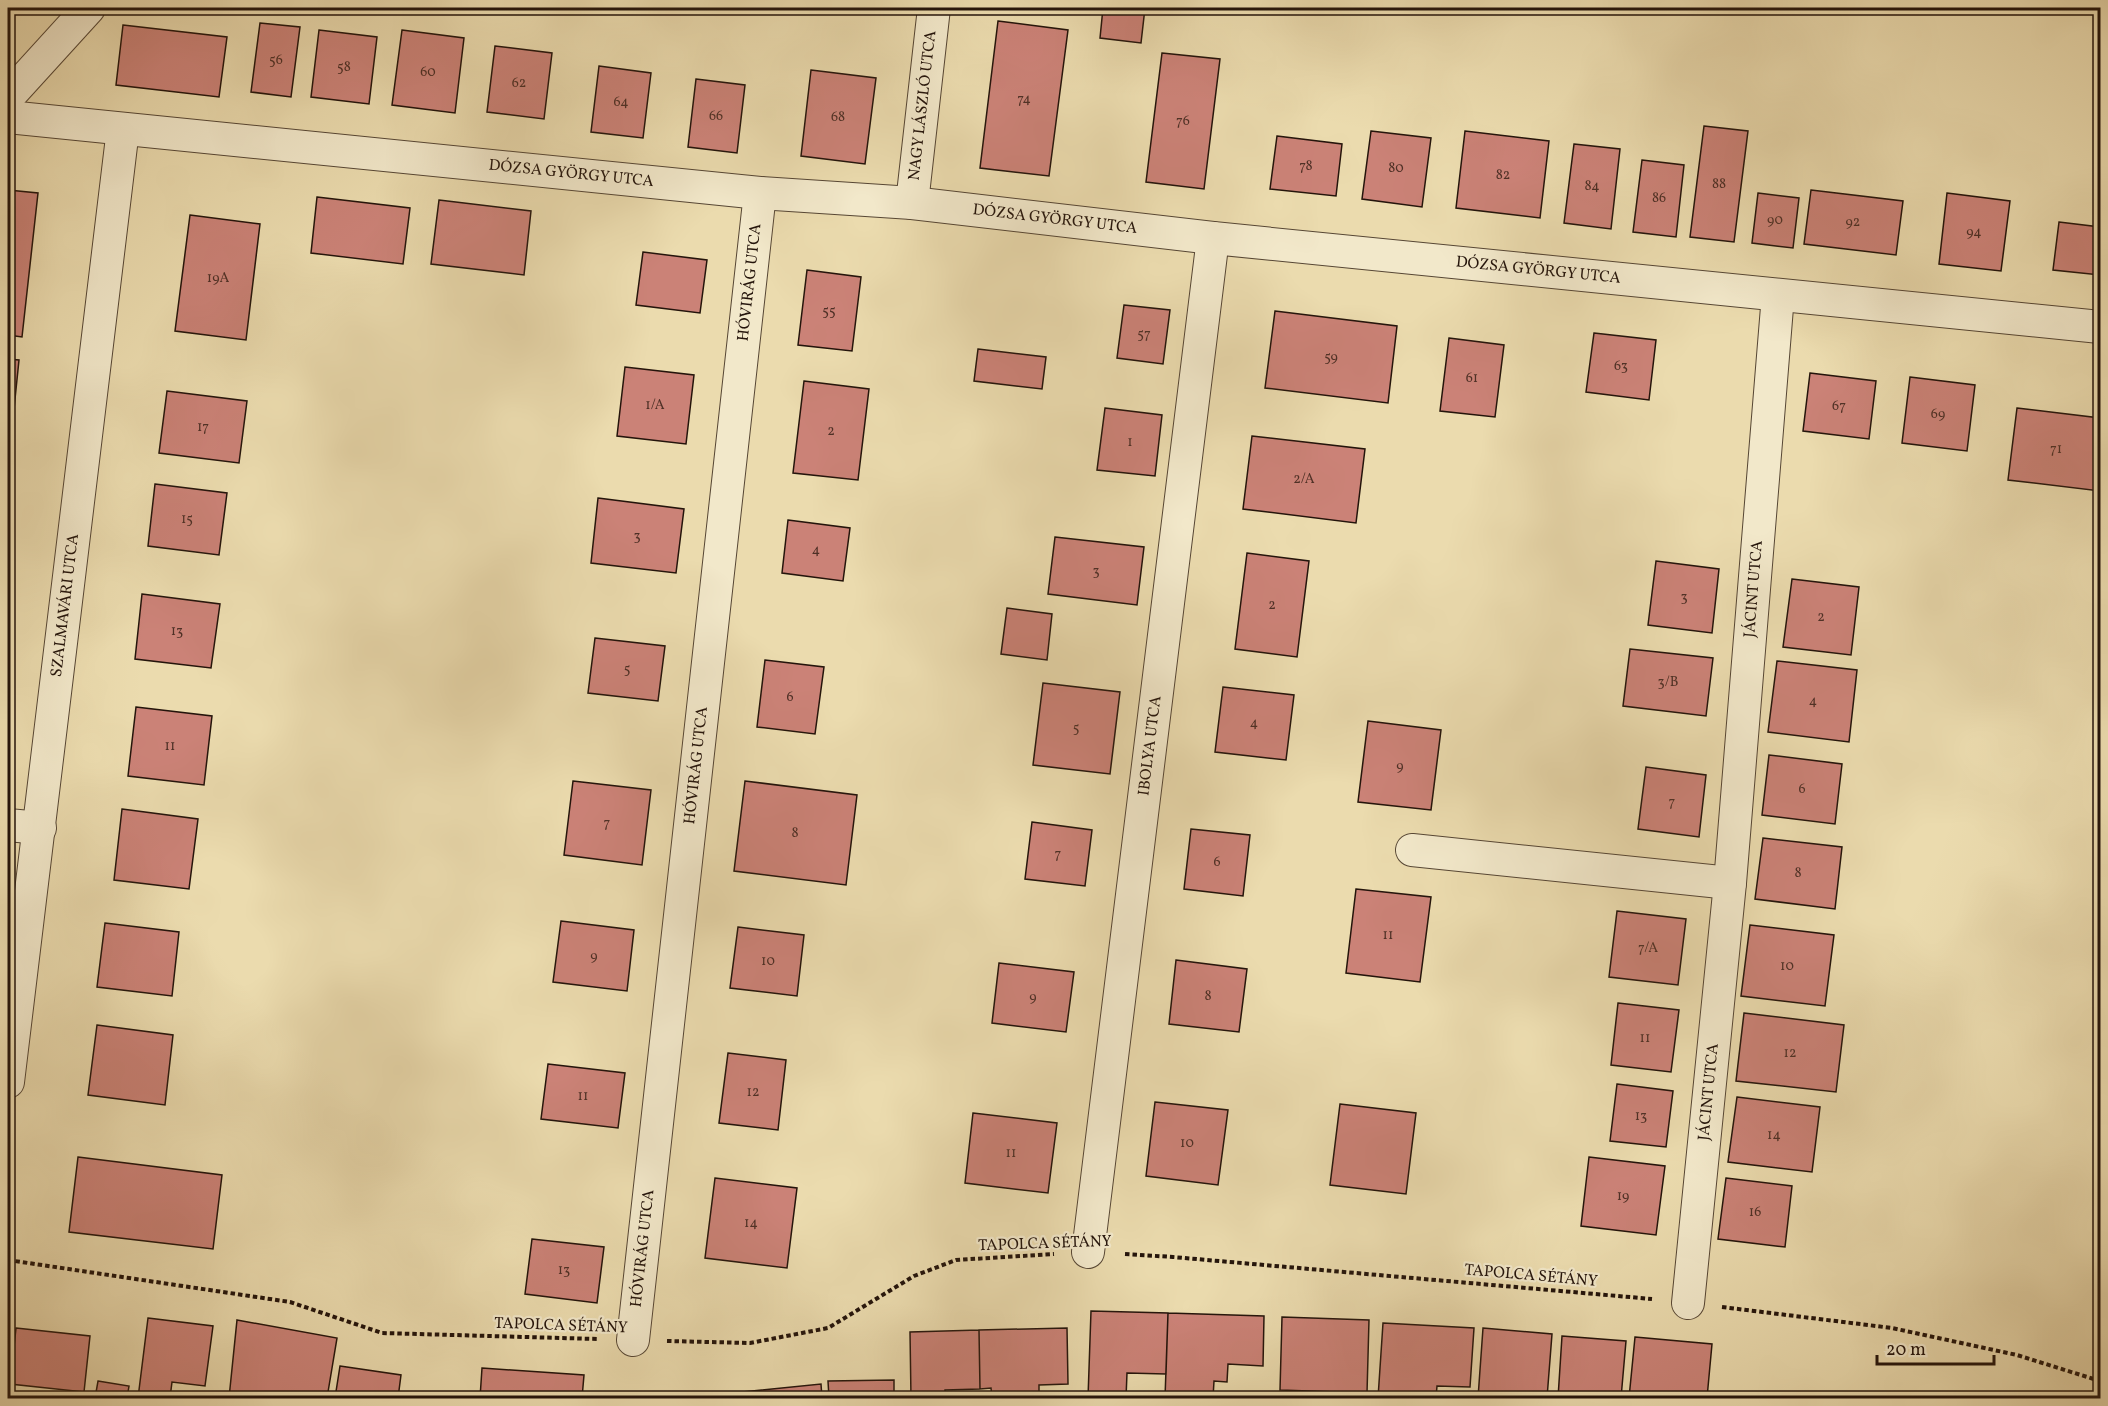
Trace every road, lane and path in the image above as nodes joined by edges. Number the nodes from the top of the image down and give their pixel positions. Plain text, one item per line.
1 (89, 8) edge
2 (934, 8) edge
3 (8, 98) edge
4 (8, 117) edge
5 (123, 129) junction
6 (760, 193) junction
7 (912, 203) junction
8 (1213, 238) junction
9 (1778, 295) junction
10 (2100, 327) edge
11 (8, 825) edge
12 (40, 828) junction
13 (1412, 850) dead end
14 (1730, 883) junction
15 (8, 1082) edge
16 (1088, 1252) junction
17 (8, 1260) edge
18 (1688, 1303) junction
19 (633, 1340) junction
20 (2100, 1381) edge

1 - 3 street
2 - 7 street, NAGY LÁSZLÓ UTCA
4 - 5 street, DÓZSA GYÖRGY UTCA
5 - 6 street, DÓZSA GYÖRGY UTCA
5 - 12 street, SZALMAVÁRI UTCA
6 - 7 street, DÓZSA GYÖRGY UTCA
6 - 19 street, HÓVIRÁG UTCA
7 - 8 street, DÓZSA GYÖRGY UTCA
8 - 9 street, DÓZSA GYÖRGY UTCA
8 - 16 street, IBOLYA UTCA
9 - 10 street, DÓZSA GYÖRGY UTCA
9 - 14 street, JÁCINT UTCA
11 - 12 street
12 - 15 street, SZALMAVÁRI UTCA
13 - 14 street
14 - 18 street, JÁCINT UTCA
16 - 18 path, TAPOLCA SÉTÁNY
16 - 19 path, TAPOLCA SÉTÁNY
17 - 19 path, TAPOLCA SÉTÁNY
18 - 20 path, TAPOLCA SÉTÁNY

